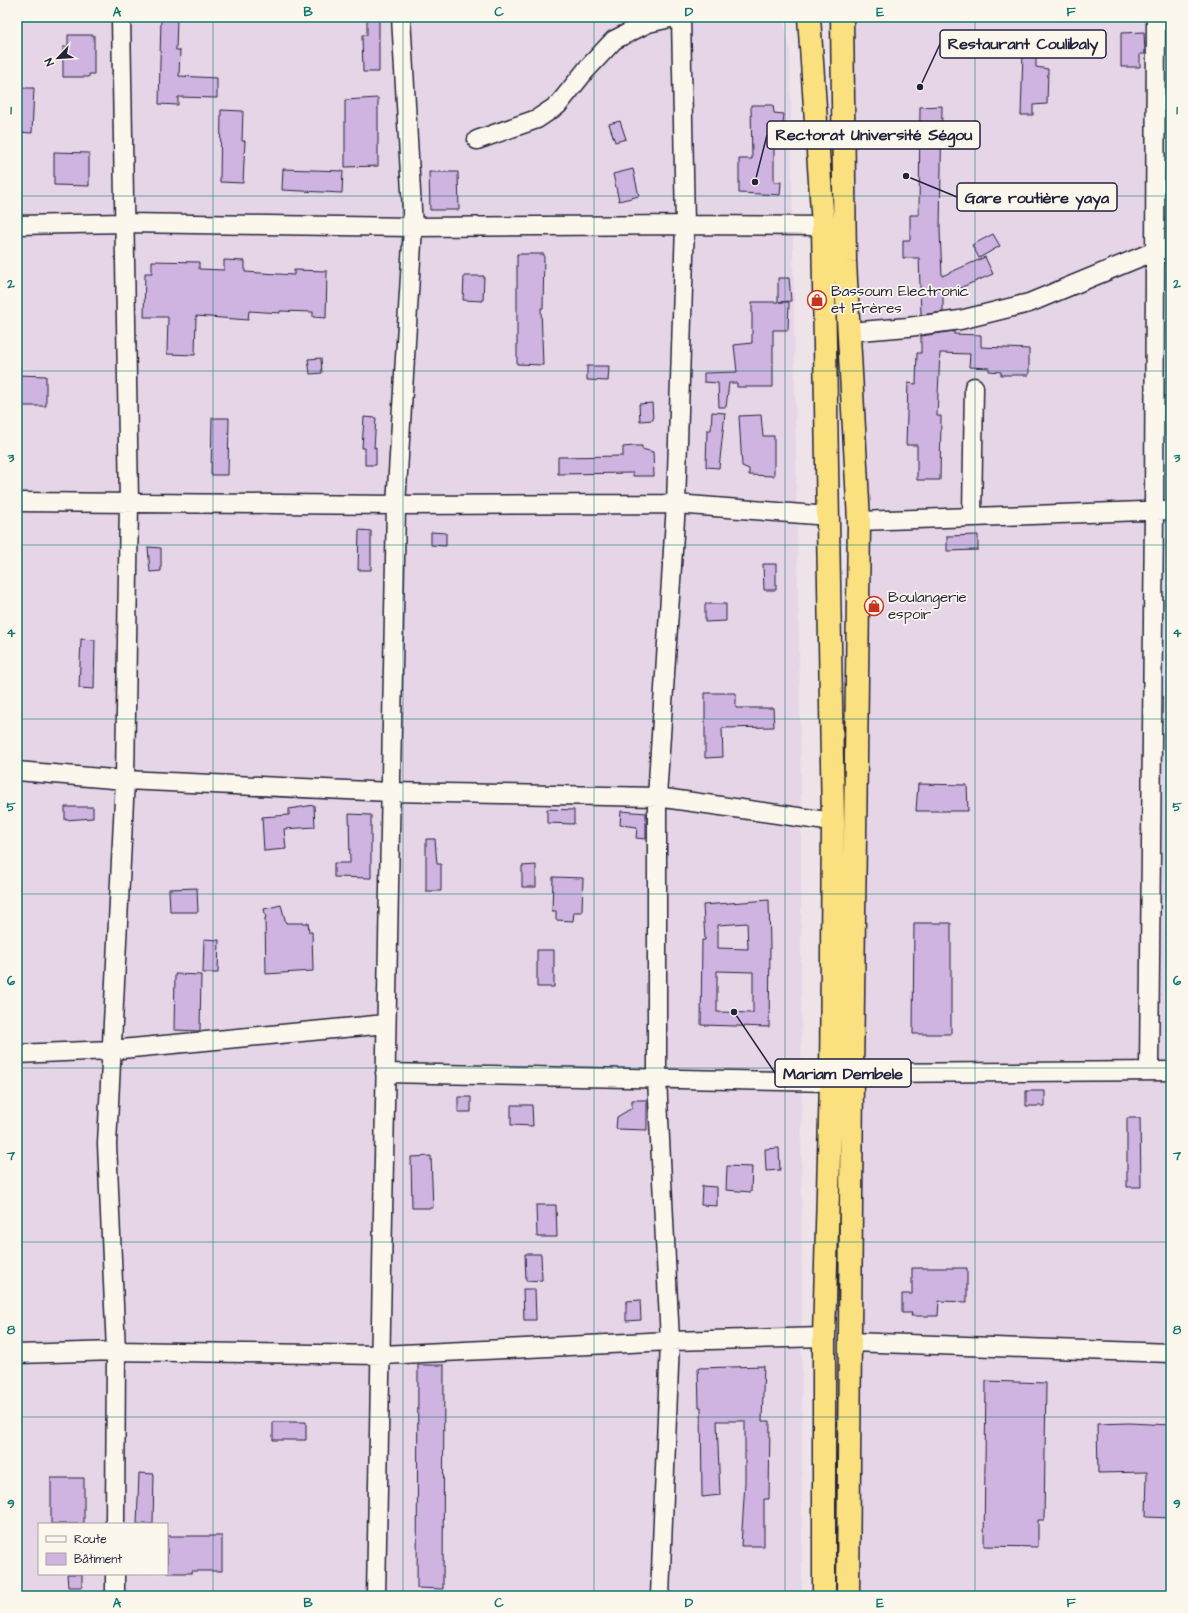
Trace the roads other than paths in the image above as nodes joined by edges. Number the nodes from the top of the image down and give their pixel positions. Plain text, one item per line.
1 (122, 17) edge
2 (401, 17) edge
3 (675, 17) edge
4 (680, 17) edge
5 (809, 17) edge
6 (842, 17) edge
7 (1156, 17) edge
8 (477, 140) dead end
9 (125, 223) junction
10 (17, 225) edge
11 (685, 225) junction
12 (823, 226) junction
13 (413, 227) junction
14 (1155, 251) junction
15 (849, 332) junction
16 (974, 387) dead end
17 (17, 502) edge
18 (129, 502) junction
19 (676, 504) junction
20 (396, 505) junction
21 (1162, 510) edge
22 (828, 516) junction
23 (972, 517) junction
24 (859, 521) junction
25 (17, 771) edge
26 (125, 780) junction
27 (390, 792) junction
28 (656, 796) junction
29 (833, 822) junction
30 (386, 1024) junction
31 (111, 1050) junction
32 (17, 1054) edge
33 (1149, 1071) junction
34 (1171, 1071) edge
35 (385, 1073) junction
36 (852, 1074) junction
37 (657, 1079) junction
38 (831, 1082) junction
39 (824, 1337) junction
40 (670, 1341) junction
41 (850, 1342) junction
42 (116, 1351) junction
43 (1171, 1353) edge
44 (17, 1354) edge
45 (382, 1355) junction
46 (115, 1523) edge
47 (115, 1575) edge
48 (115, 1596) edge
49 (376, 1596) edge
50 (660, 1596) edge
51 (824, 1596) edge
52 (848, 1596) edge

1 - 9 street
2 - 13 street
3 - 8 street
4 - 11 street
5 - 12 highway
6 - 15 highway
7 - 14 street
9 - 10 street
9 - 13 street
9 - 18 street
11 - 12 street
11 - 13 street
11 - 19 street
12 - 22 highway
13 - 20 street
14 - 15 street
14 - 21 street
15 - 24 highway
16 - 23 street
17 - 18 street
18 - 20 street
18 - 26 street
19 - 20 street
19 - 22 street
19 - 28 street
20 - 27 street
21 - 23 street
21 - 33 street
22 - 29 highway
23 - 24 street
24 - 36 highway
25 - 26 street
26 - 27 street
26 - 31 street
27 - 28 street
27 - 30 street
28 - 29 street
28 - 37 street
29 - 38 highway
30 - 31 street
30 - 35 street
31 - 32 street
31 - 42 street
33 - 34 street
33 - 36 street
35 - 37 street
35 - 45 street
36 - 38 street
36 - 41 highway
37 - 38 street
37 - 40 street
38 - 39 highway
39 - 40 street
39 - 51 highway
40 - 45 street
40 - 50 street
41 - 43 street
41 - 52 highway
42 - 44 street
42 - 45 street
42 - 46 street
45 - 49 street
47 - 48 street

